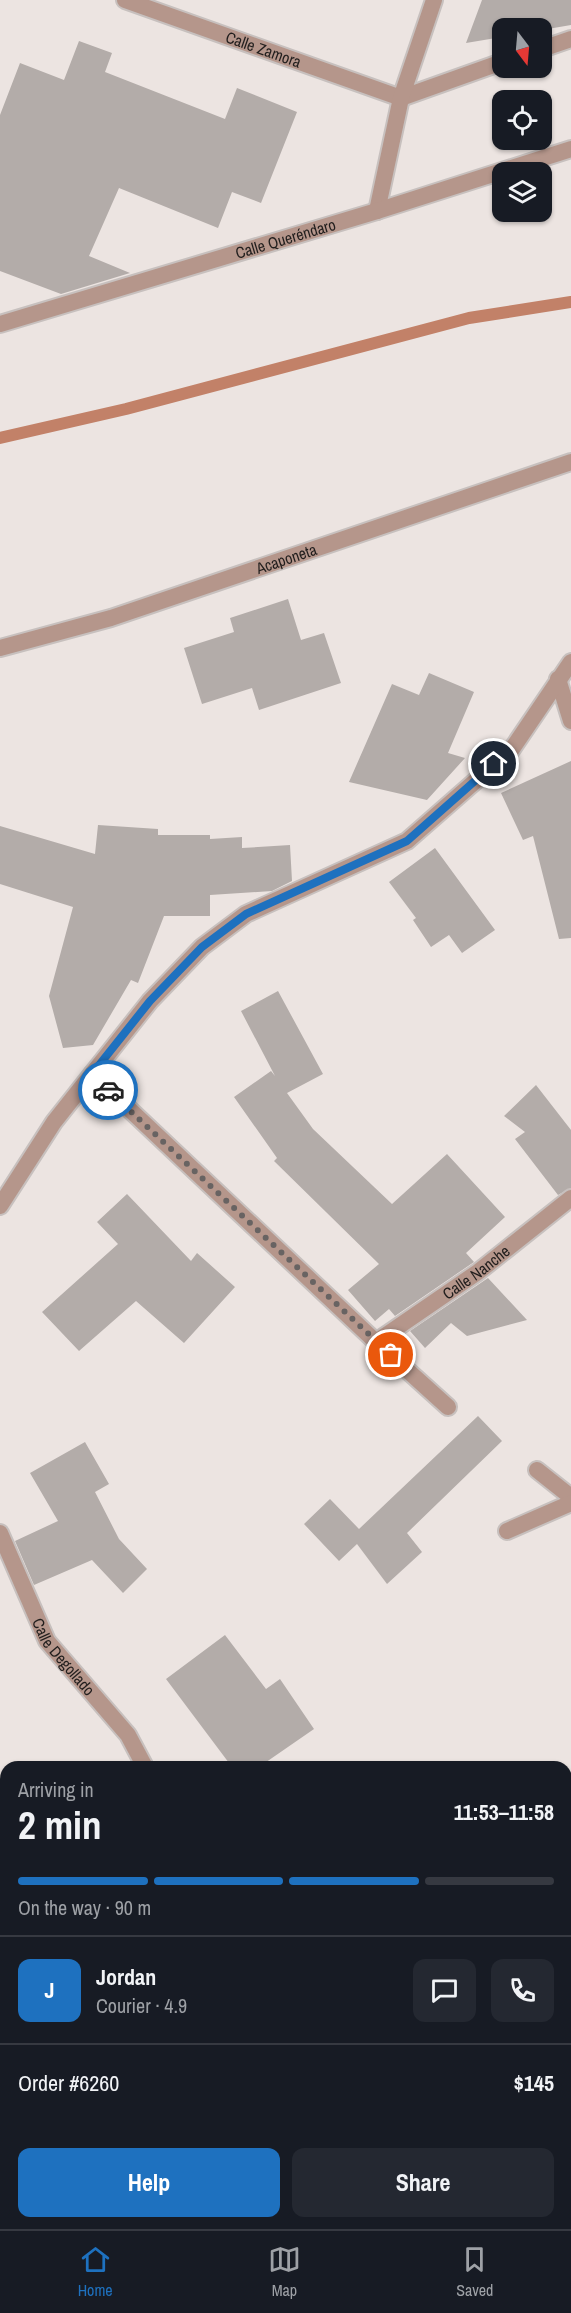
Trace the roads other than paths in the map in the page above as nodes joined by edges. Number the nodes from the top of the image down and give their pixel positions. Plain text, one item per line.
1 (125, 0) edge
2 (434, 0) edge
3 (571, 39) edge
4 (552, 46) edge
5 (492, 66) edge
6 (401, 98) junction
7 (571, 149) edge
8 (377, 211) junction
9 (0, 324) edge
10 (571, 462) edge
11 (0, 648) edge
12 (571, 662) edge
13 (558, 680) junction
14 (571, 721) edge
15 (92, 1074) junction
16 (571, 1198) edge
17 (0, 1206) edge
18 (376, 1342) junction
19 (448, 1407) dead end
20 (537, 1470) dead end
21 (571, 1497) edge
22 (571, 1503) edge
23 (507, 1531) dead end
24 (0, 1533) edge
25 (142, 1761) edge

1 - 6 street, Calle Zamora
2 - 6 street
3 - 4 street
5 - 6 street
6 - 8 street
7 - 8 street, Calle Queréndaro
8 - 9 street, Calle Queréndaro
10 - 11 street, Acaponeta
12 - 13 street
13 - 14 street
13 - 15 street
15 - 17 street
15 - 18 street
16 - 18 street, Calle Nanche
18 - 19 street
20 - 21 street
22 - 23 street
24 - 25 street, Calle Degollado

